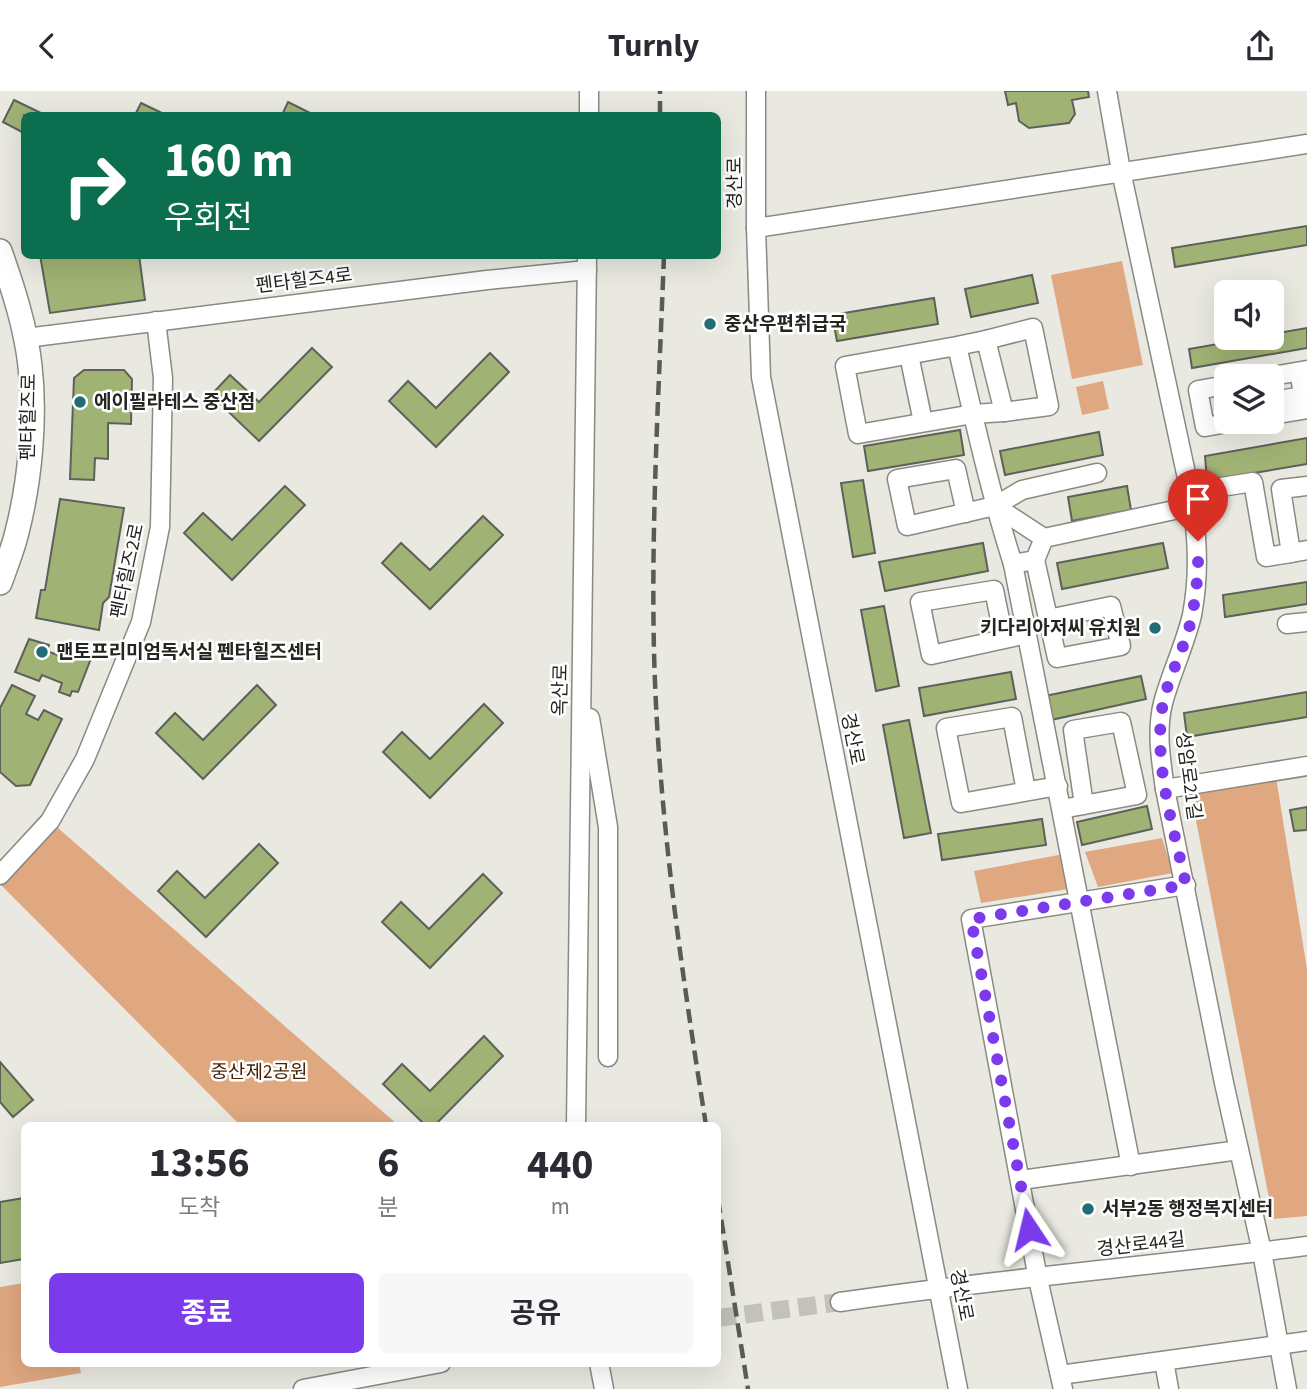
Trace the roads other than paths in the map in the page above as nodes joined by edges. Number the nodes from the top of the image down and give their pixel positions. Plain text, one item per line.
1 (589, 91) edge
2 (756, 91) edge
3 (1107, 91) edge
4 (589, 112) edge
5 (1307, 144) edge
6 (1121, 171) junction
7 (756, 228) junction
8 (0, 251) edge
9 (587, 263) edge
10 (156, 321) junction
11 (26, 338) junction
12 (986, 339) junction
13 (957, 347) junction
14 (909, 355) junction
15 (1303, 371) edge
16 (1284, 374) edge
17 (1214, 387) edge
18 (1284, 402) edge
19 (1306, 404) edge
20 (1284, 411) edge
21 (1004, 412) junction
22 (973, 414) junction
23 (923, 422) junction
24 (1214, 425) edge
25 (1097, 473) dead end
26 (1307, 486) edge
27 (1191, 499) junction
28 (995, 506) junction
29 (966, 513) dead end
30 (1044, 538) junction
31 (1299, 551) edge
32 (1035, 560) junction
33 (1013, 563) junction
34 (0, 583) edge
35 (1048, 619) dead end
36 (1307, 622) edge
37 (1287, 624) dead end
38 (1027, 634) junction
39 (1004, 639) junction
40 (582, 669) junction
41 (1307, 766) edge
42 (1058, 786) junction
43 (1165, 789) junction
44 (1026, 791) junction
45 (1084, 805) junction
46 (1062, 809) junction
47 (0, 875) edge
48 (1186, 885) junction
49 (1081, 902) junction
50 (579, 932) junction
51 (608, 933) junction
52 (608, 1057) dead end
53 (576, 1122) edge
54 (1239, 1150) junction
55 (1131, 1166) junction
56 (1021, 1180) junction
57 (1307, 1246) edge
58 (1262, 1252) junction
59 (1038, 1279) junction
60 (938, 1288) junction
61 (840, 1302) tunnel mouth
62 (1307, 1341) edge
63 (1279, 1345) junction
64 (1164, 1361) junction
65 (423, 1367) edge
66 (600, 1367) edge
67 (1062, 1382) edge
68 (336, 1386) edge
69 (303, 1389) edge
70 (604, 1389) edge
71 (958, 1389) edge
72 (1169, 1389) edge
73 (1287, 1389) edge

1 - 4 street
2 - 7 street, 경산로
3 - 6 street, 성암로21길
5 - 6 street
6 - 7 street
6 - 27 street, 성암로21길
7 - 60 street, 경산로
8 - 11 main road, 펜타힐즈로
9 - 10 street, 펜타힐즈4로
9 - 40 street, 옥산로
10 - 11 street, 펜타힐즈4로
10 - 47 street, 펜타힐즈2로
11 - 34 main road, 펜타힐즈로
12 - 13 street
12 - 21 street
12 - 21 street
13 - 14 street
13 - 22 street
14 - 23 street
14 - 23 street
15 - 16 street
15 - 19 street
17 - 24 street
18 - 19 street
19 - 20 street
21 - 22 street
22 - 23 street
22 - 28 street
25 - 28 street
26 - 31 street
27 - 30 street
27 - 31 street
27 - 43 street, 성암로21길
28 - 29 street
28 - 30 street
28 - 33 street
30 - 32 street
32 - 33 street
32 - 35 street
33 - 38 street
36 - 37 street
38 - 39 street
38 - 42 street
39 - 39 street
40 - 50 street, 옥산로
40 - 51 street
41 - 43 street
42 - 44 street
42 - 46 street
43 - 48 street, 성암로21길
44 - 44 street
45 - 45 street
45 - 46 street
46 - 49 street
48 - 49 street
48 - 54 street, 성암로21길
49 - 55 street
49 - 56 street
50 - 51 street
50 - 53 street, 옥산로
51 - 52 street
54 - 55 street
54 - 58 street, 성암로21길
55 - 56 street
56 - 59 street
57 - 58 street, 경산로44길
58 - 59 street, 경산로44길
58 - 63 street, 성암로21길
59 - 60 street, 경산로44길
59 - 67 street
60 - 61 street, 경산로44길
60 - 71 street, 경산로
62 - 63 street
63 - 64 street
63 - 73 street, 성암로21길
64 - 67 street
64 - 72 street
65 - 68 street
66 - 70 street
68 - 69 street

